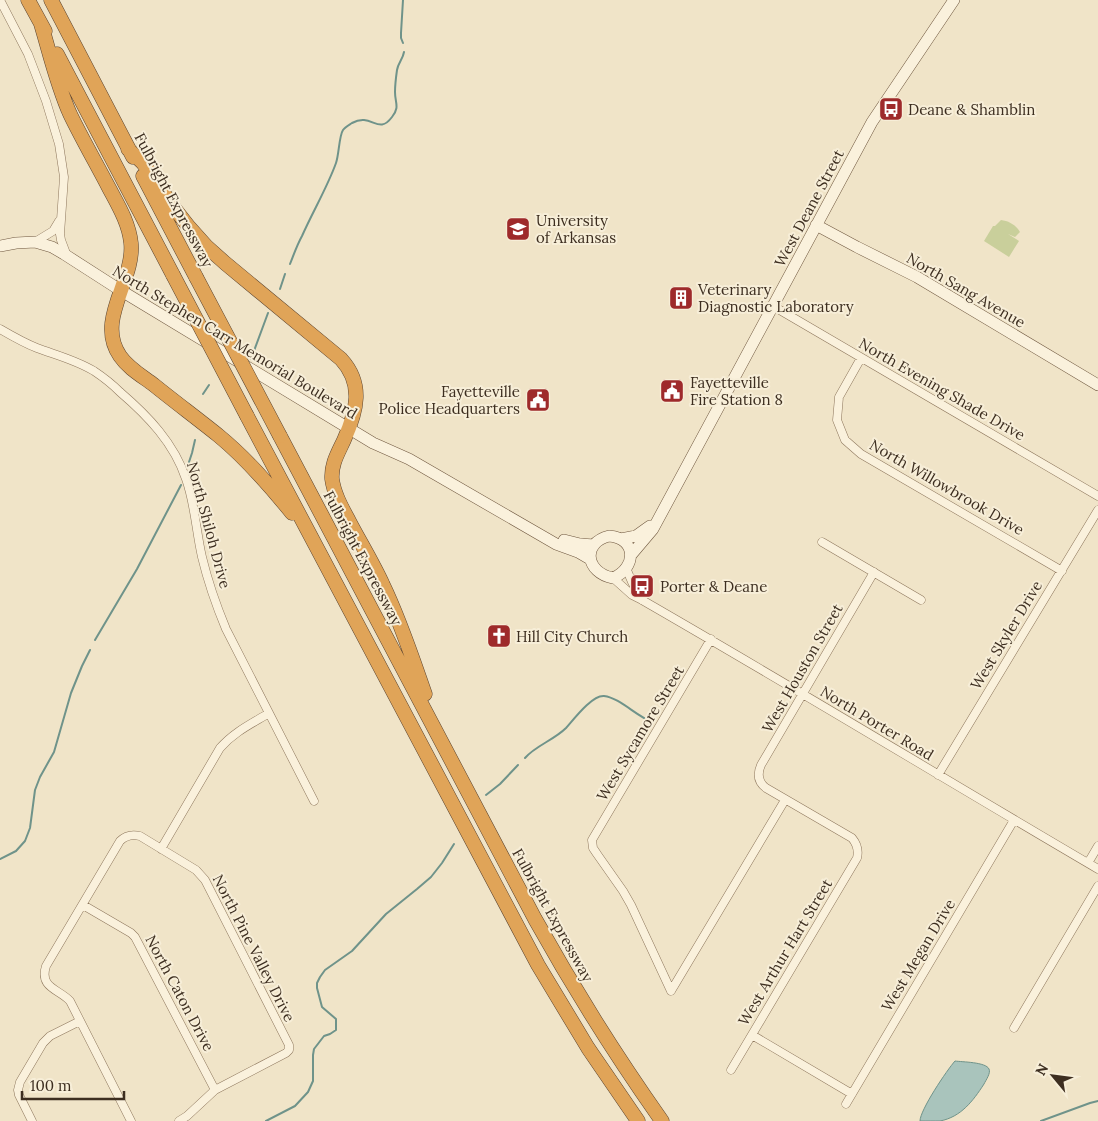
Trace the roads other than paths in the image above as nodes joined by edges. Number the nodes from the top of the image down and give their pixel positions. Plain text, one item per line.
1 (0, 0) edge
2 (28, 0) edge
3 (51, 0) edge
4 (954, 0) edge
5 (41, 24) junction
6 (128, 149) junction
7 (60, 219) junction
8 (816, 225) junction
9 (36, 242) junction
10 (0, 246) edge
11 (67, 256) junction
12 (120, 290) junction
13 (773, 306) junction
14 (0, 329) edge
15 (861, 358) junction
16 (1098, 385) edge
17 (348, 429) junction
18 (1098, 496) edge
19 (1098, 510) edge
20 (660, 516) junction
21 (310, 535) junction
22 (621, 539) junction
23 (550, 540) junction
24 (822, 542) dead end
25 (594, 544) junction
26 (631, 555) junction
27 (590, 559) junction
28 (626, 568) junction
29 (1062, 570) junction
30 (874, 572) junction
31 (613, 578) junction
32 (642, 600) junction
33 (921, 600) dead end
34 (711, 640) junction
35 (802, 694) junction
36 (269, 714) junction
37 (440, 738) junction
38 (938, 775) junction
39 (785, 800) junction
40 (314, 801) dead end
41 (1014, 820) junction
42 (1098, 846) edge
43 (161, 849) junction
44 (1088, 863) junction
45 (1098, 869) edge
46 (1098, 886) edge
47 (83, 905) junction
48 (80, 1022) junction
49 (1014, 1028) dead end
50 (752, 1034) junction
51 (730, 1070) dead end
52 (214, 1090) junction
53 (852, 1094) junction
54 (846, 1104) dead end
55 (32, 1121) edge
56 (131, 1121) edge
57 (179, 1121) edge
58 (638, 1121) edge
59 (662, 1121) edge

1 - 7 street
2 - 5 highway
3 - 6 highway, Fulbright Expressway
4 - 8 street, West Deane Street
5 - 12 highway
5 - 21 highway, bridge
6 - 17 highway
6 - 37 highway, Fulbright Expressway, bridge
7 - 9 street
7 - 11 street
8 - 13 street, West Deane Street
8 - 16 street, North Sang Avenue
9 - 10 street
9 - 11 street, North Stephen Carr Memorial Boulevard
11 - 12 street, North Stephen Carr Memorial Boulevard
12 - 17 street, North Stephen Carr Memorial Boulevard
12 - 21 highway
13 - 15 street, North Evening Shade Drive
13 - 20 street, West Deane Street
14 - 36 street, North Shiloh Drive
15 - 18 street, North Evening Shade Drive
15 - 29 street, North Willowbrook Drive
17 - 23 street, North Stephen Carr Memorial Boulevard
17 - 37 highway
19 - 29 street, West Skyler Drive
20 - 22 street, West Deane Street
20 - 26 street, West Deane Street
21 - 58 highway
22 - 25 street
22 - 26 street
23 - 25 street, North Stephen Carr Memorial Boulevard
23 - 27 street, North Stephen Carr Memorial Boulevard
24 - 30 street
25 - 27 street
26 - 28 street
27 - 31 street
28 - 31 street
28 - 32 street
29 - 38 street, West Skyler Drive
30 - 33 street
30 - 35 street, West Houston Street
31 - 32 street, North Porter Road
32 - 34 street, North Porter Road
34 - 35 street, North Porter Road
34 - 39 street, West Sycamore Street
35 - 38 street, North Porter Road
35 - 39 street, West Houston Street
36 - 40 street, North Shiloh Drive
36 - 43 street
37 - 59 highway, Fulbright Expressway
38 - 41 street, North Porter Road
39 - 50 street, West Arthur Hart Street
41 - 44 street, North Porter Road
41 - 53 street, West Megan Drive
42 - 44 street
43 - 47 street, North Pine Valley Drive
43 - 52 street, North Pine Valley Drive
44 - 45 street, North Porter Road
46 - 49 street
47 - 48 street
47 - 52 street, North Caton Drive
48 - 55 street
48 - 56 street
50 - 51 street, West Arthur Hart Street
50 - 53 street
52 - 57 street
53 - 54 street, West Megan Drive

